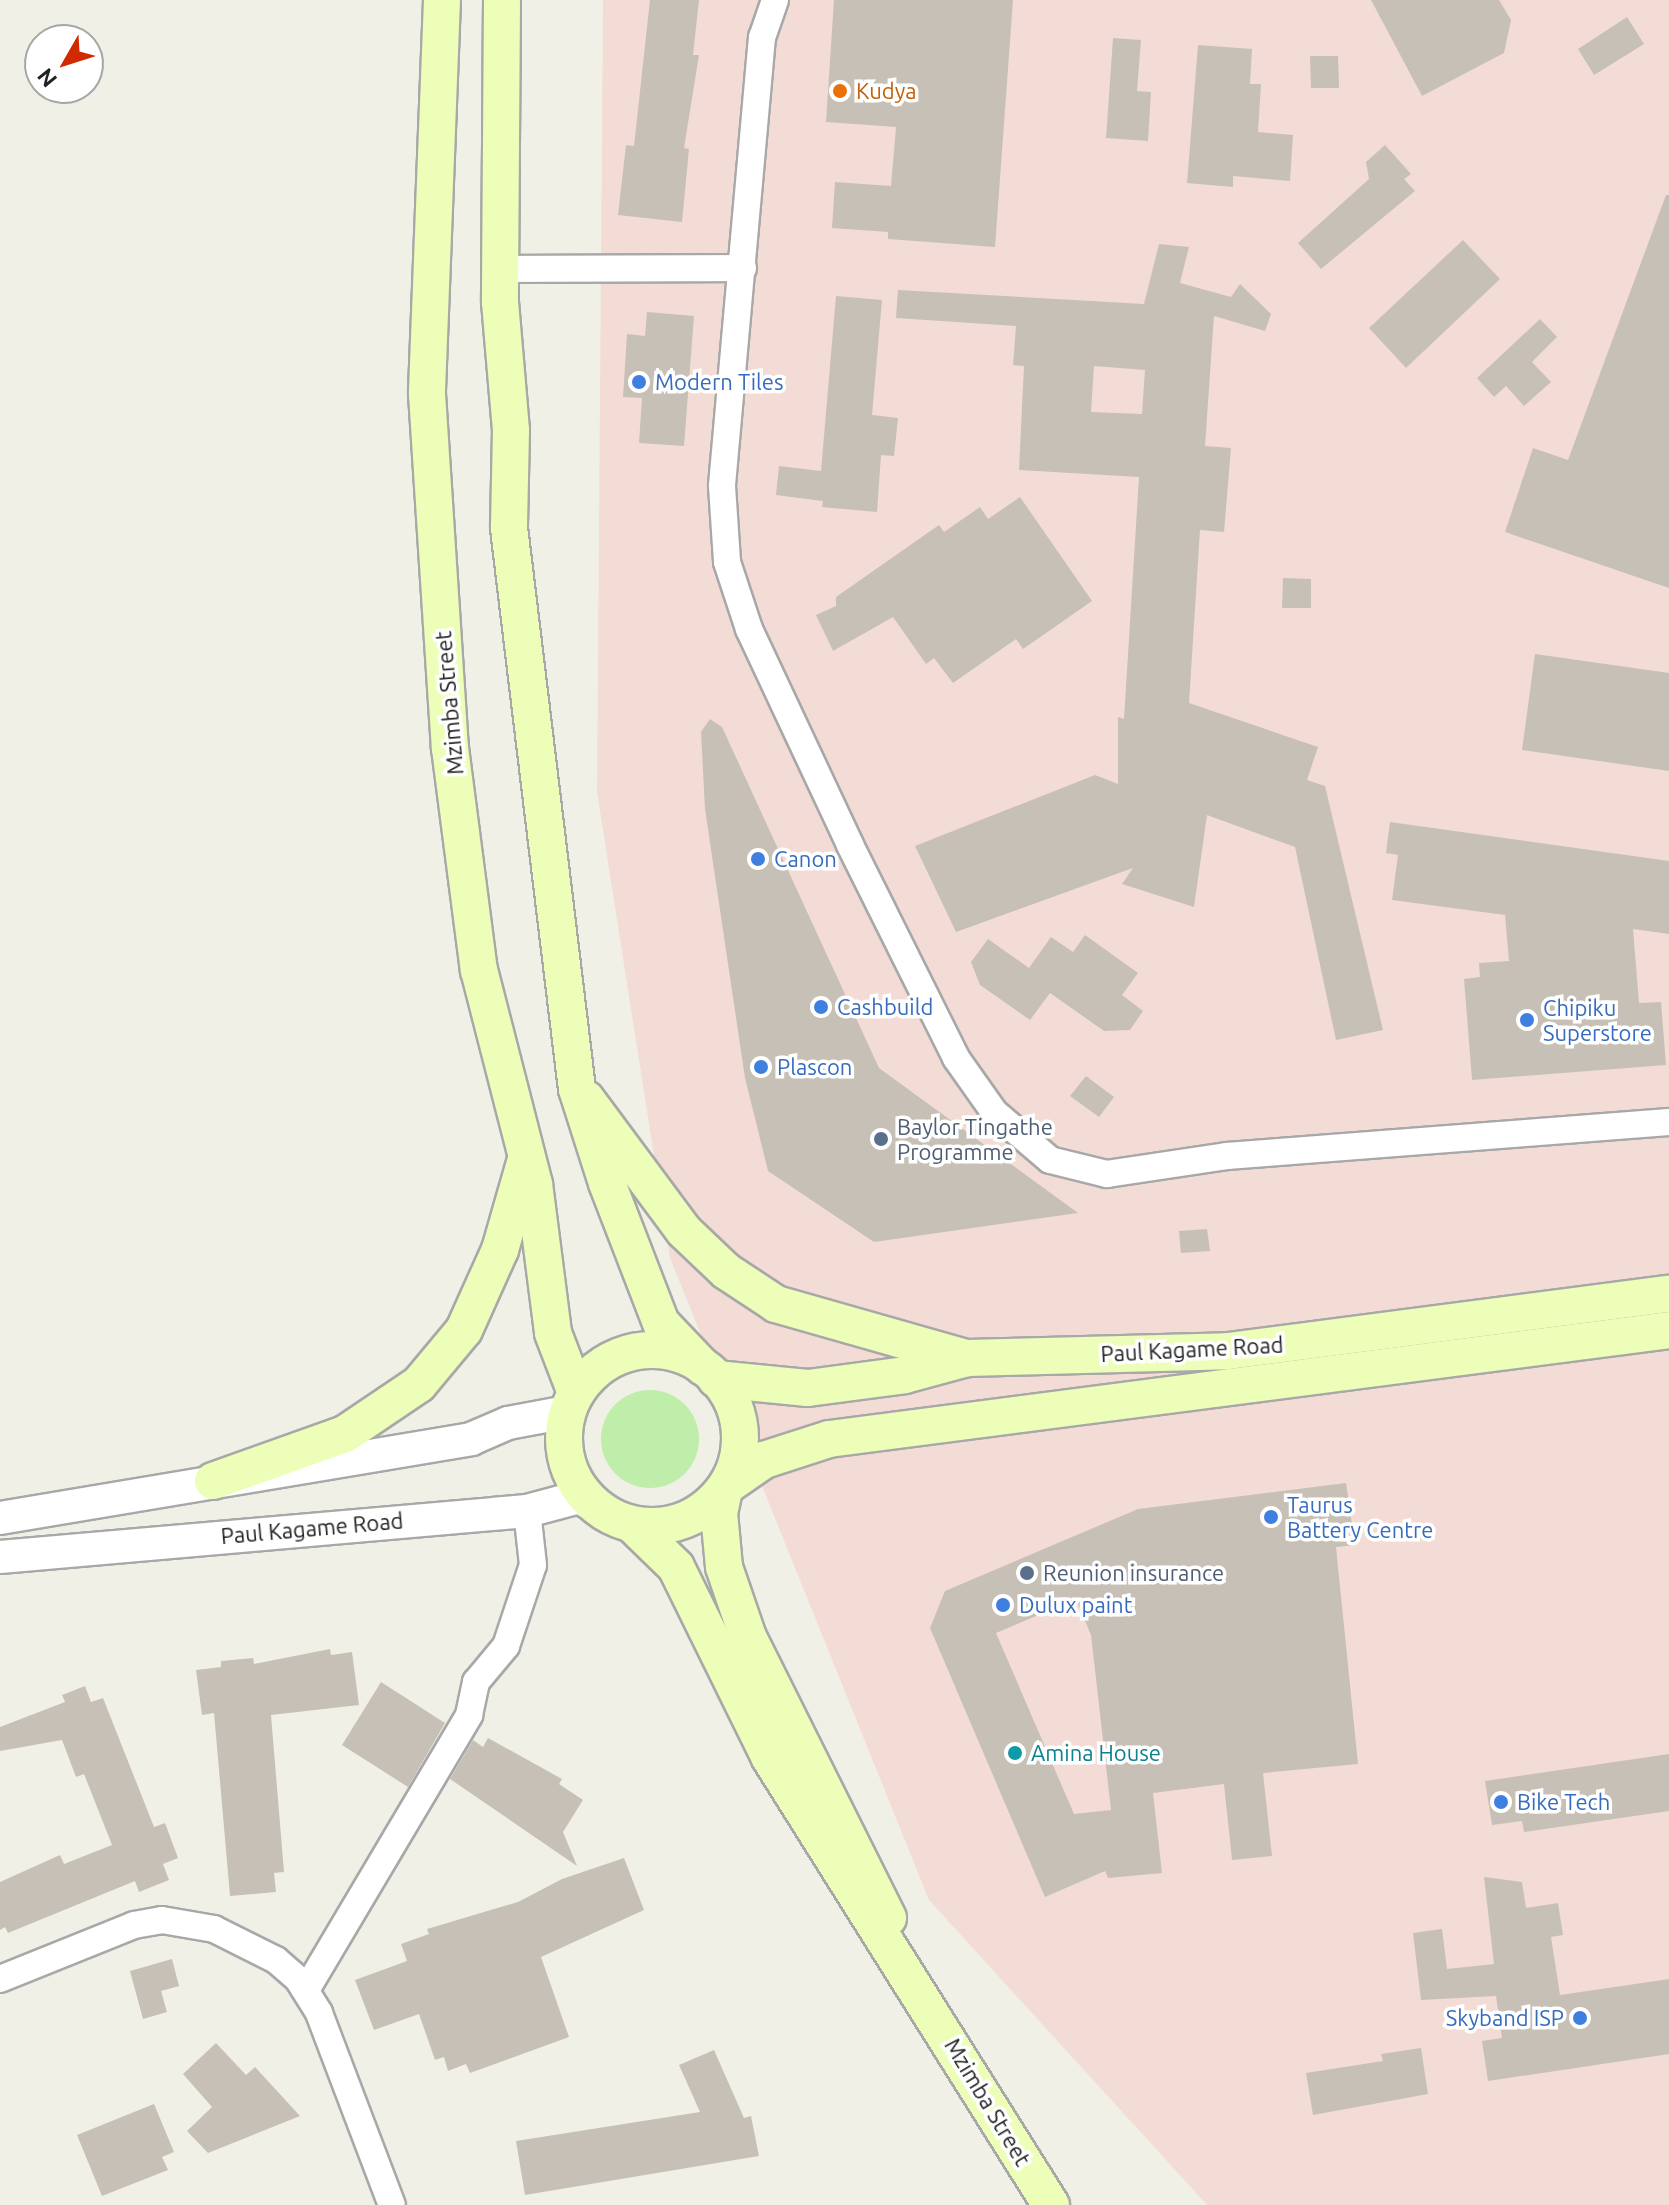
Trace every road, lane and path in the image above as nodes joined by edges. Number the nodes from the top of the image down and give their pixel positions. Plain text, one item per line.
1 (442, 0) edge
2 (502, 0) edge
3 (775, 0) edge
4 (743, 268) junction
5 (501, 269) junction
6 (577, 1089) junction
7 (1669, 1122) edge
8 (527, 1156) junction
9 (1669, 1294) edge
10 (1669, 1330) edge
11 (967, 1358) junction
12 (710, 1373) junction
13 (572, 1403) junction
14 (213, 1481) junction
15 (726, 1487) junction
16 (527, 1511) junction
17 (0, 1518) edge
18 (625, 1522) junction
19 (0, 1557) edge
20 (0, 1979) edge
21 (306, 1990) junction
22 (925, 1999) junction
23 (392, 2205) edge
24 (1051, 2205) edge

1 - 8 main road, Mzimba Street
2 - 5 main road
3 - 4 street
4 - 5 street
4 - 7 street
5 - 6 main road
6 - 11 main road
6 - 12 main road
8 - 13 main road, Mzimba Street
8 - 14 main road
9 - 11 main road, Paul Kagame Road
10 - 15 main road
11 - 12 main road, Paul Kagame Road
12 - 13 main road
12 - 15 main road
13 - 14 street
13 - 18 main road
14 - 17 street
15 - 18 main road
15 - 22 main road
16 - 18 street, Paul Kagame Road
16 - 19 street, Paul Kagame Road
16 - 21 street
18 - 22 main road
20 - 21 street
21 - 23 street
22 - 24 main road, Mzimba Street

